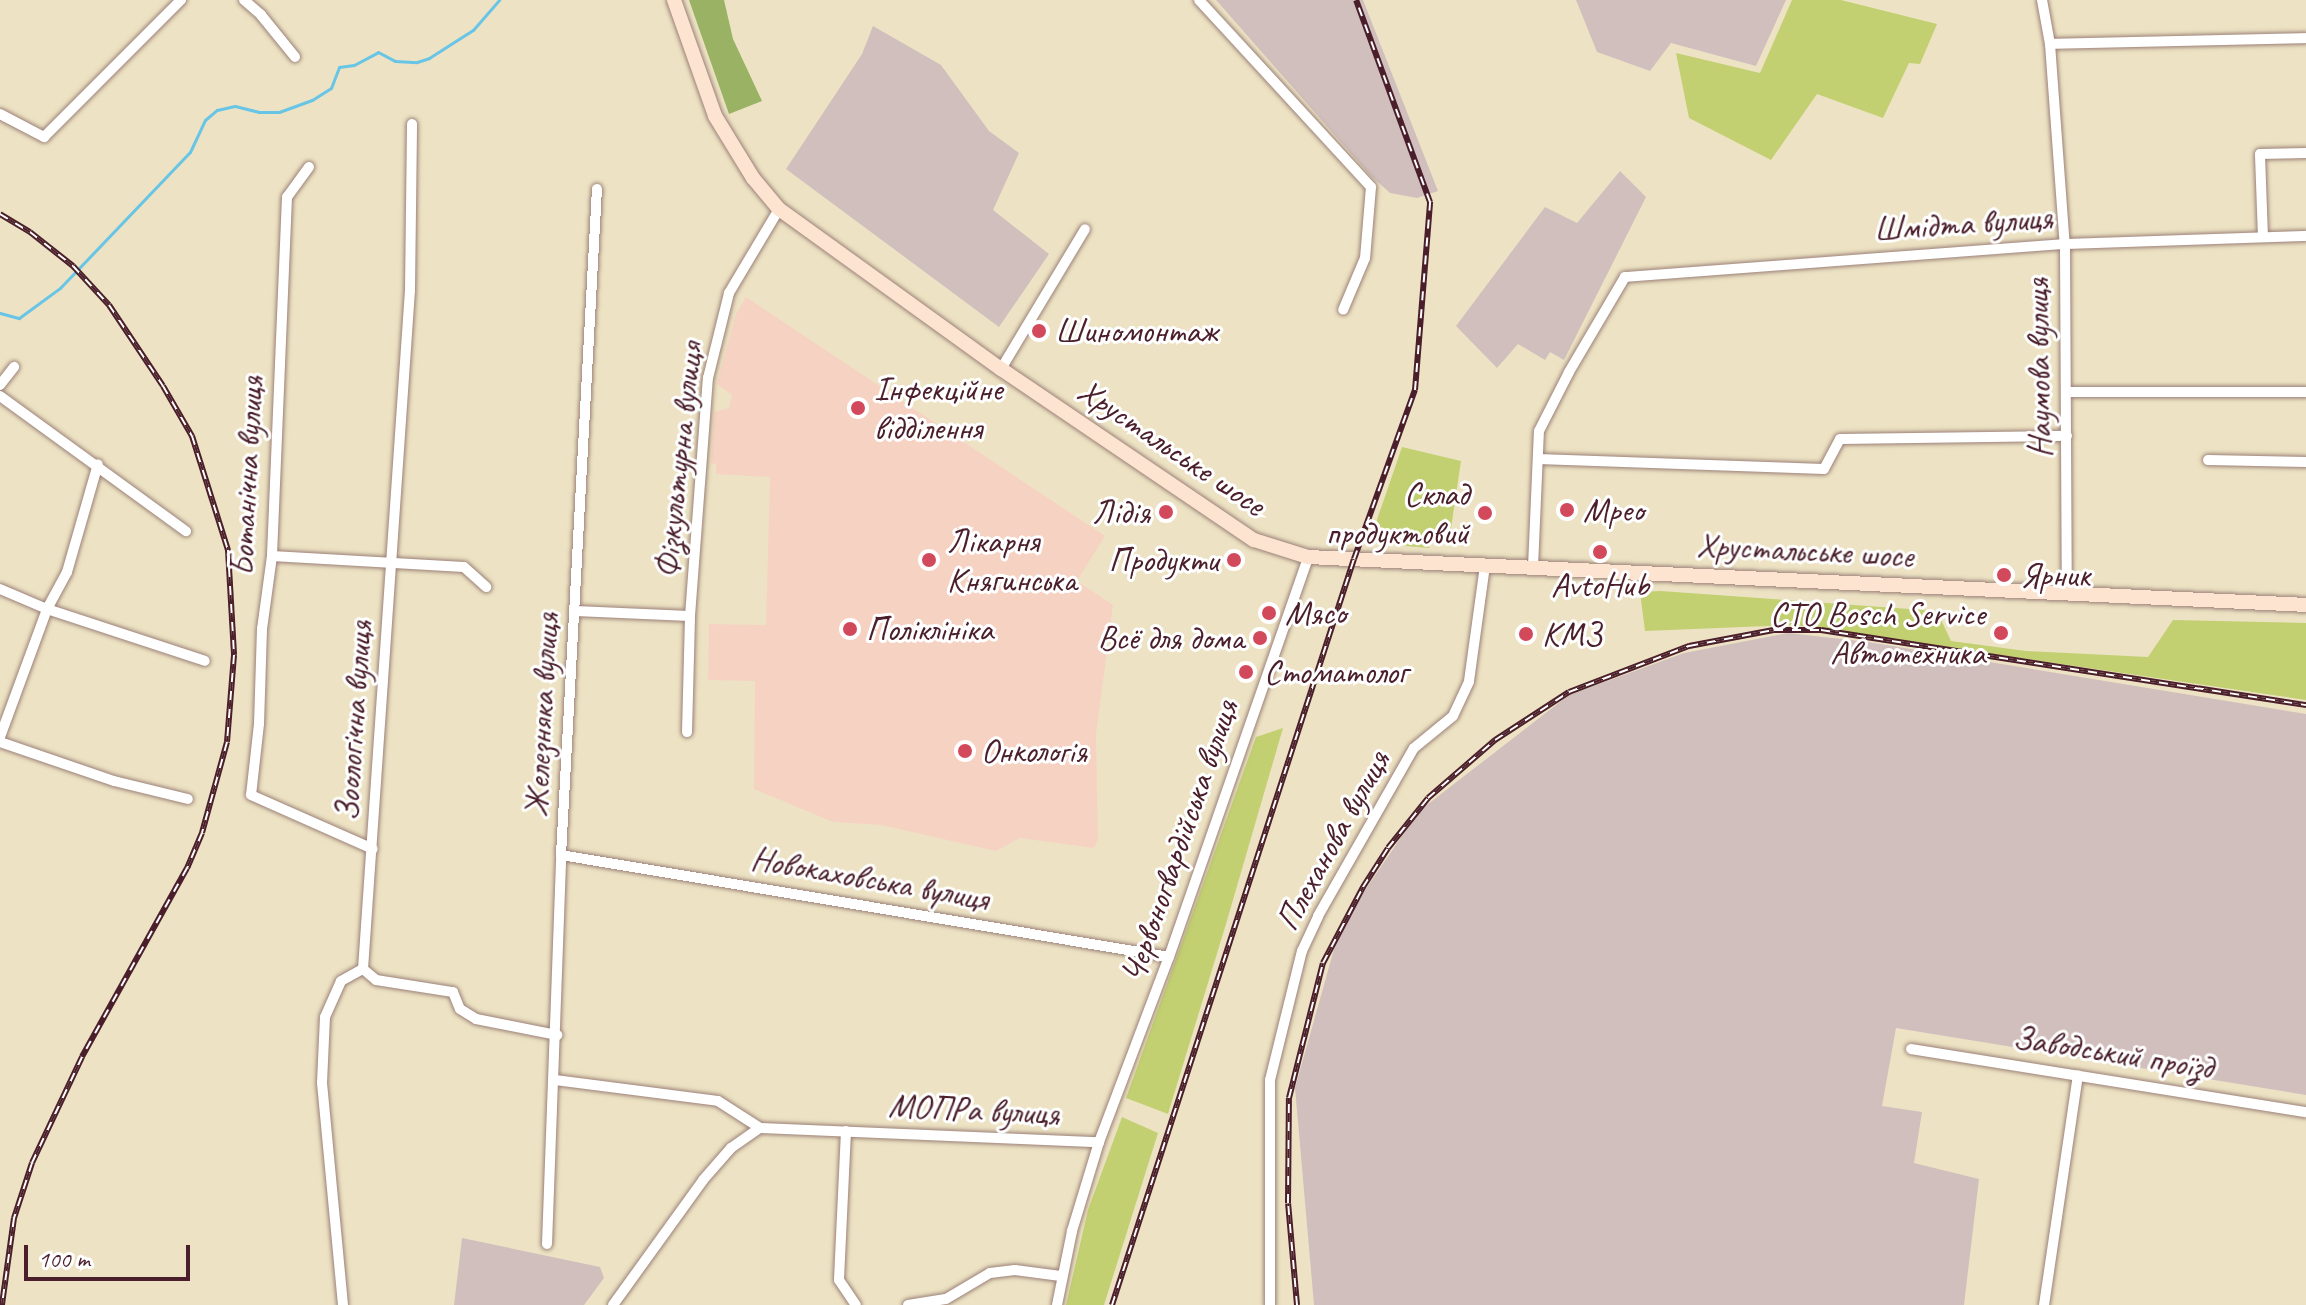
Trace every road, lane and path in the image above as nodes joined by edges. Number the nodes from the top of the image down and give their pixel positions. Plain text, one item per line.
1 (181, 0) edge
2 (244, 0) edge
3 (674, 0) edge
4 (1199, 0) edge
5 (2043, 1) edge
6 (2306, 38) edge
7 (2050, 44) junction
8 (295, 57) dead end
9 (0, 114) edge
10 (412, 124) dead end
11 (2306, 153) edge
12 (309, 167) dead end
13 (597, 189) dead end
14 (779, 209) junction
15 (1085, 229) dead end
16 (2306, 236) edge
17 (2263, 237) junction
18 (2064, 244) junction
19 (1343, 310) dead end
20 (14, 367) dead end
21 (1001, 369) junction
22 (0, 385) edge
23 (2067, 392) junction
24 (2306, 392) edge
25 (0, 396) edge
26 (2067, 436) junction
27 (1538, 459) junction
28 (2208, 460) dead end
29 (2306, 462) edge
30 (98, 464) junction
31 (186, 531) dead end
32 (272, 556) junction
33 (1308, 557) junction
34 (391, 562) junction
35 (1485, 565) junction
36 (1533, 567) junction
37 (486, 587) dead end
38 (0, 589) edge
39 (2067, 593) junction
40 (2306, 605) edge
41 (47, 609) junction
42 (575, 611) junction
43 (690, 616) junction
44 (205, 661) dead end
45 (687, 732) dead end
46 (0, 739) edge
47 (188, 799) dead end
48 (373, 849) junction
49 (561, 855) junction
50 (1169, 957) junction
51 (363, 969) junction
52 (557, 1035) junction
53 (1911, 1049) dead end
54 (2078, 1075) junction
55 (555, 1080) junction
56 (2306, 1112) edge
57 (760, 1128) junction
58 (846, 1131) junction
59 (1099, 1142) junction
60 (547, 1244) dead end
61 (1061, 1276) junction
62 (343, 1305) edge
63 (613, 1305) edge
64 (856, 1305) edge
65 (908, 1305) edge
66 (1057, 1305) edge
67 (1270, 1305) edge
68 (2044, 1305) edge

1 - 9 street
2 - 8 street
3 - 14 street, Хрустальське шосе
4 - 19 street
5 - 7 street, Наумова вулиця
6 - 7 street
7 - 18 street, Наумова вулиця
10 - 34 street, Зоологічна вулиця
11 - 17 street
12 - 32 street, Ботанічна вулиця
13 - 42 street, Железняка вулиця
14 - 21 street, Хрустальське шосе
14 - 43 street, Фізкультурна вулиця
15 - 21 street
16 - 17 street, Шмідта вулиця
17 - 18 street, Шмідта вулиця
18 - 23 street, Наумова вулиця
18 - 27 street, Шмідта вулиця
20 - 22 street
21 - 33 street, Хрустальське шосе
23 - 24 street
23 - 26 street, Наумова вулиця
25 - 30 street
26 - 27 street
26 - 39 street, Наумова вулиця
27 - 36 street
28 - 29 street
30 - 31 street
30 - 41 street
32 - 34 street
32 - 48 street, Ботанічна вулиця
33 - 35 street, Хрустальське шосе
33 - 50 street, Червоногвардійська вулиця
34 - 37 street
34 - 48 street, Зоологічна вулиця
35 - 36 street, Хрустальське шосе
35 - 67 street, Плеханова вулиця
36 - 39 street, Хрустальське шосе
38 - 41 street
39 - 40 street, Хрустальське шосе
41 - 44 street
41 - 46 street
42 - 43 street
42 - 49 street, Железняка вулиця
43 - 45 street, Фізкультурна вулиця
46 - 47 street
48 - 51 street, Зоологічна вулиця
49 - 50 street, Новокаховська вулиця
49 - 52 street, Железняка вулиця
50 - 59 street, Червоногвардійська вулиця
51 - 52 street
51 - 62 street
52 - 55 street, Железняка вулиця
53 - 54 street, Заводський проїзд
54 - 56 street, Заводський проїзд
54 - 68 street
55 - 57 street
55 - 60 street, Железняка вулиця
57 - 58 street, МОПРа вулиця
57 - 63 street
58 - 59 street, МОПРа вулиця
58 - 64 street, МОПРа вулиця
59 - 61 street, Червоногвардійська вулиця
61 - 65 street
61 - 66 street, Червоногвардійська вулиця

